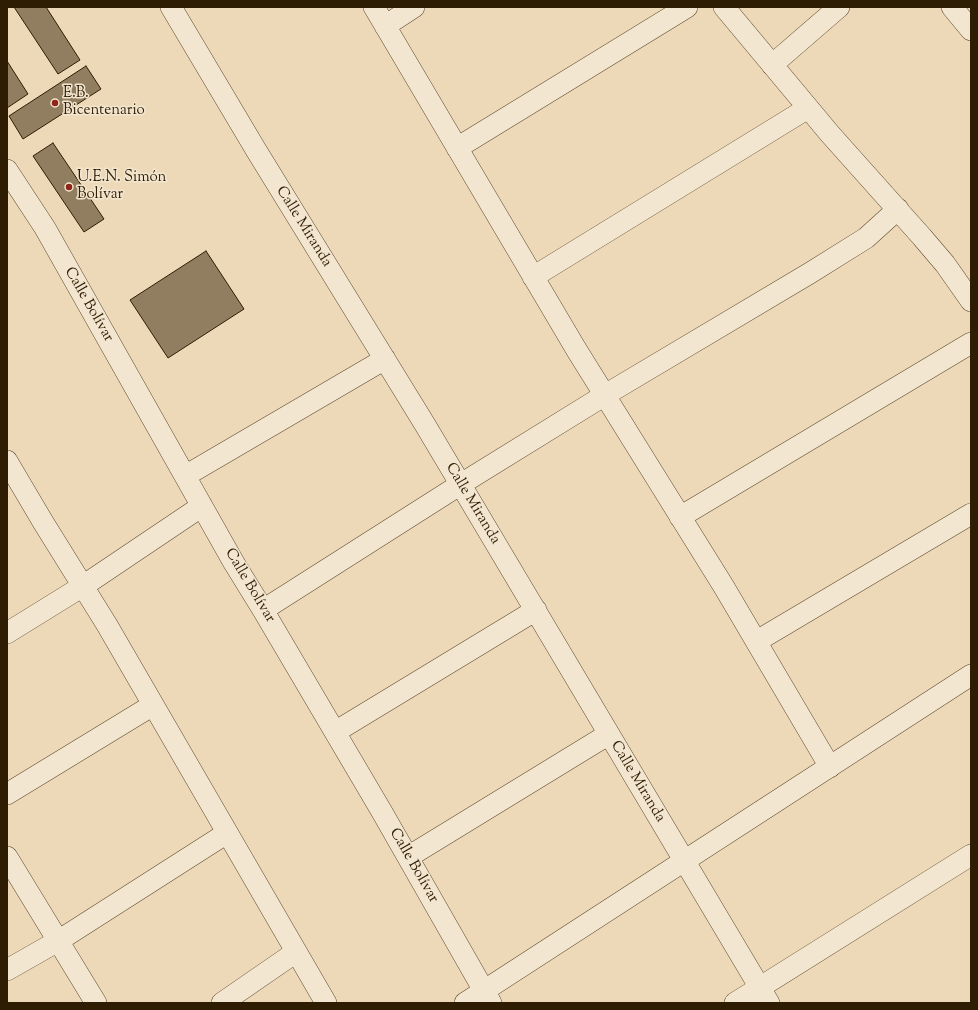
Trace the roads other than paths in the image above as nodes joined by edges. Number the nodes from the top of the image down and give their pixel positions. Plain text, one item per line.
1 (171, 7) edge
2 (374, 7) edge
3 (414, 7) edge
4 (687, 7) edge
5 (724, 7) edge
6 (839, 7) edge
7 (952, 7) edge
8 (385, 26) junction
9 (971, 30) edge
10 (772, 65) junction
11 (808, 108) junction
12 (457, 148) junction
13 (7, 170) edge
14 (898, 209) junction
15 (533, 277) junction
16 (971, 301) edge
17 (971, 343) edge
18 (385, 359) junction
19 (605, 395) junction
20 (8, 463) edge
21 (185, 476) junction
22 (460, 484) junction
23 (202, 506) junction
24 (971, 514) edge
25 (680, 516) junction
26 (83, 586) junction
27 (263, 610) junction
28 (536, 610) junction
29 (7, 633) edge
30 (756, 641) junction
31 (971, 675) edge
32 (153, 705) junction
33 (335, 732) junction
34 (609, 734) junction
35 (830, 767) junction
36 (7, 794) edge
37 (227, 833) junction
38 (971, 855) edge
39 (408, 857) junction
40 (7, 858) edge
41 (684, 861) junction
42 (58, 941) junction
43 (296, 952) junction
44 (7, 970) edge
45 (764, 995) edge
46 (488, 997) edge
47 (96, 1003) edge
48 (222, 1003) edge
49 (326, 1003) edge
50 (465, 1003) edge
51 (735, 1003) edge

1 - 18 street, Calle Miranda
2 - 8 street
3 - 8 street
4 - 12 street
5 - 10 street
6 - 10 street
7 - 9 street
8 - 12 street
10 - 11 street
11 - 14 street
11 - 15 street
12 - 15 street
13 - 21 street, Calle Bolívar
14 - 16 street
14 - 19 street
15 - 19 street
17 - 25 street
18 - 21 street
18 - 22 street, Calle Miranda
19 - 22 street
19 - 25 street
20 - 26 street
21 - 23 street, Calle Bolívar
22 - 27 street
22 - 28 street, Calle Miranda
23 - 26 street
23 - 27 street, Calle Bolívar
24 - 30 street
25 - 30 street
26 - 29 street
26 - 32 street
27 - 33 street, Calle Bolívar
28 - 33 street
28 - 34 street, Calle Miranda
30 - 35 street
31 - 35 street
32 - 36 street
32 - 37 street
33 - 39 street, Calle Bolívar
34 - 39 street
34 - 41 street, Calle Miranda
35 - 41 street
37 - 42 street
37 - 43 street
38 - 45 street
39 - 46 street, Calle Bolívar
40 - 42 street
41 - 45 street, Calle Miranda
41 - 46 street
42 - 44 street
42 - 47 street
43 - 48 street
43 - 49 street
45 - 51 street
46 - 50 street

